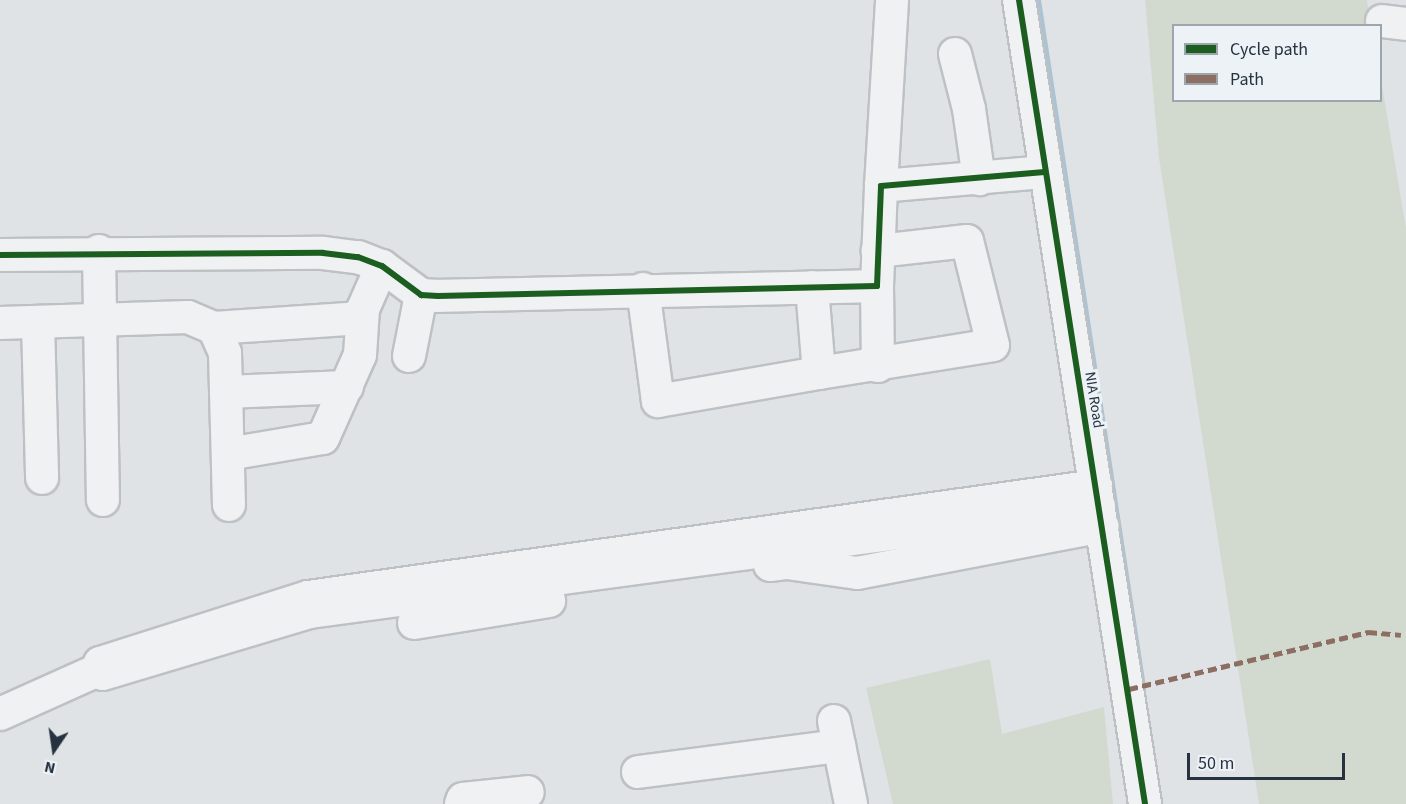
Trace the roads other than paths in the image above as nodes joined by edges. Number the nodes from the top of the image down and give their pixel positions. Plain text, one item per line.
1 (892, 0) edge
2 (1019, 0) edge
3 (955, 54) dead end
4 (1044, 172) junction
5 (979, 179) junction
6 (881, 186) junction
7 (99, 251) junction
8 (878, 251) junction
9 (0, 255) edge
10 (382, 266) junction
11 (877, 286) junction
12 (812, 287) junction
13 (643, 289) junction
14 (421, 295) junction
15 (362, 318) junction
16 (100, 321) junction
17 (38, 322) junction
18 (0, 323) edge
19 (214, 328) junction
20 (409, 356) dead end
21 (878, 366) junction
22 (819, 373) junction
23 (347, 387) junction
24 (226, 392) junction
25 (228, 454) junction
26 (42, 478) dead end
27 (104, 500) dead end
28 (229, 505) dead end
29 (1099, 506) junction
30 (414, 623) dead end
31 (0, 714) edge
32 (638, 772) dead end
33 (528, 792) dead end
34 (461, 804) edge
35 (851, 804) edge
36 (1145, 804) edge

1 - 6 street
2 - 4 street, NIA Road
3 - 5 street
4 - 5 street
4 - 29 street, NIA Road
5 - 6 street
6 - 8 street
7 - 9 street
7 - 10 street
7 - 16 street
8 - 11 street
8 - 21 street
10 - 14 street
10 - 15 street
11 - 12 street
11 - 21 street
12 - 13 street
12 - 22 street
13 - 14 street
13 - 22 street
14 - 20 street
15 - 19 street
15 - 23 street
16 - 17 street
16 - 19 street
16 - 27 street
17 - 18 street
17 - 26 street
19 - 24 street
21 - 22 street
23 - 24 street
23 - 25 street
24 - 25 street
25 - 28 street
29 - 30 street
29 - 31 street
29 - 36 street, NIA Road
32 - 35 street
33 - 34 street

